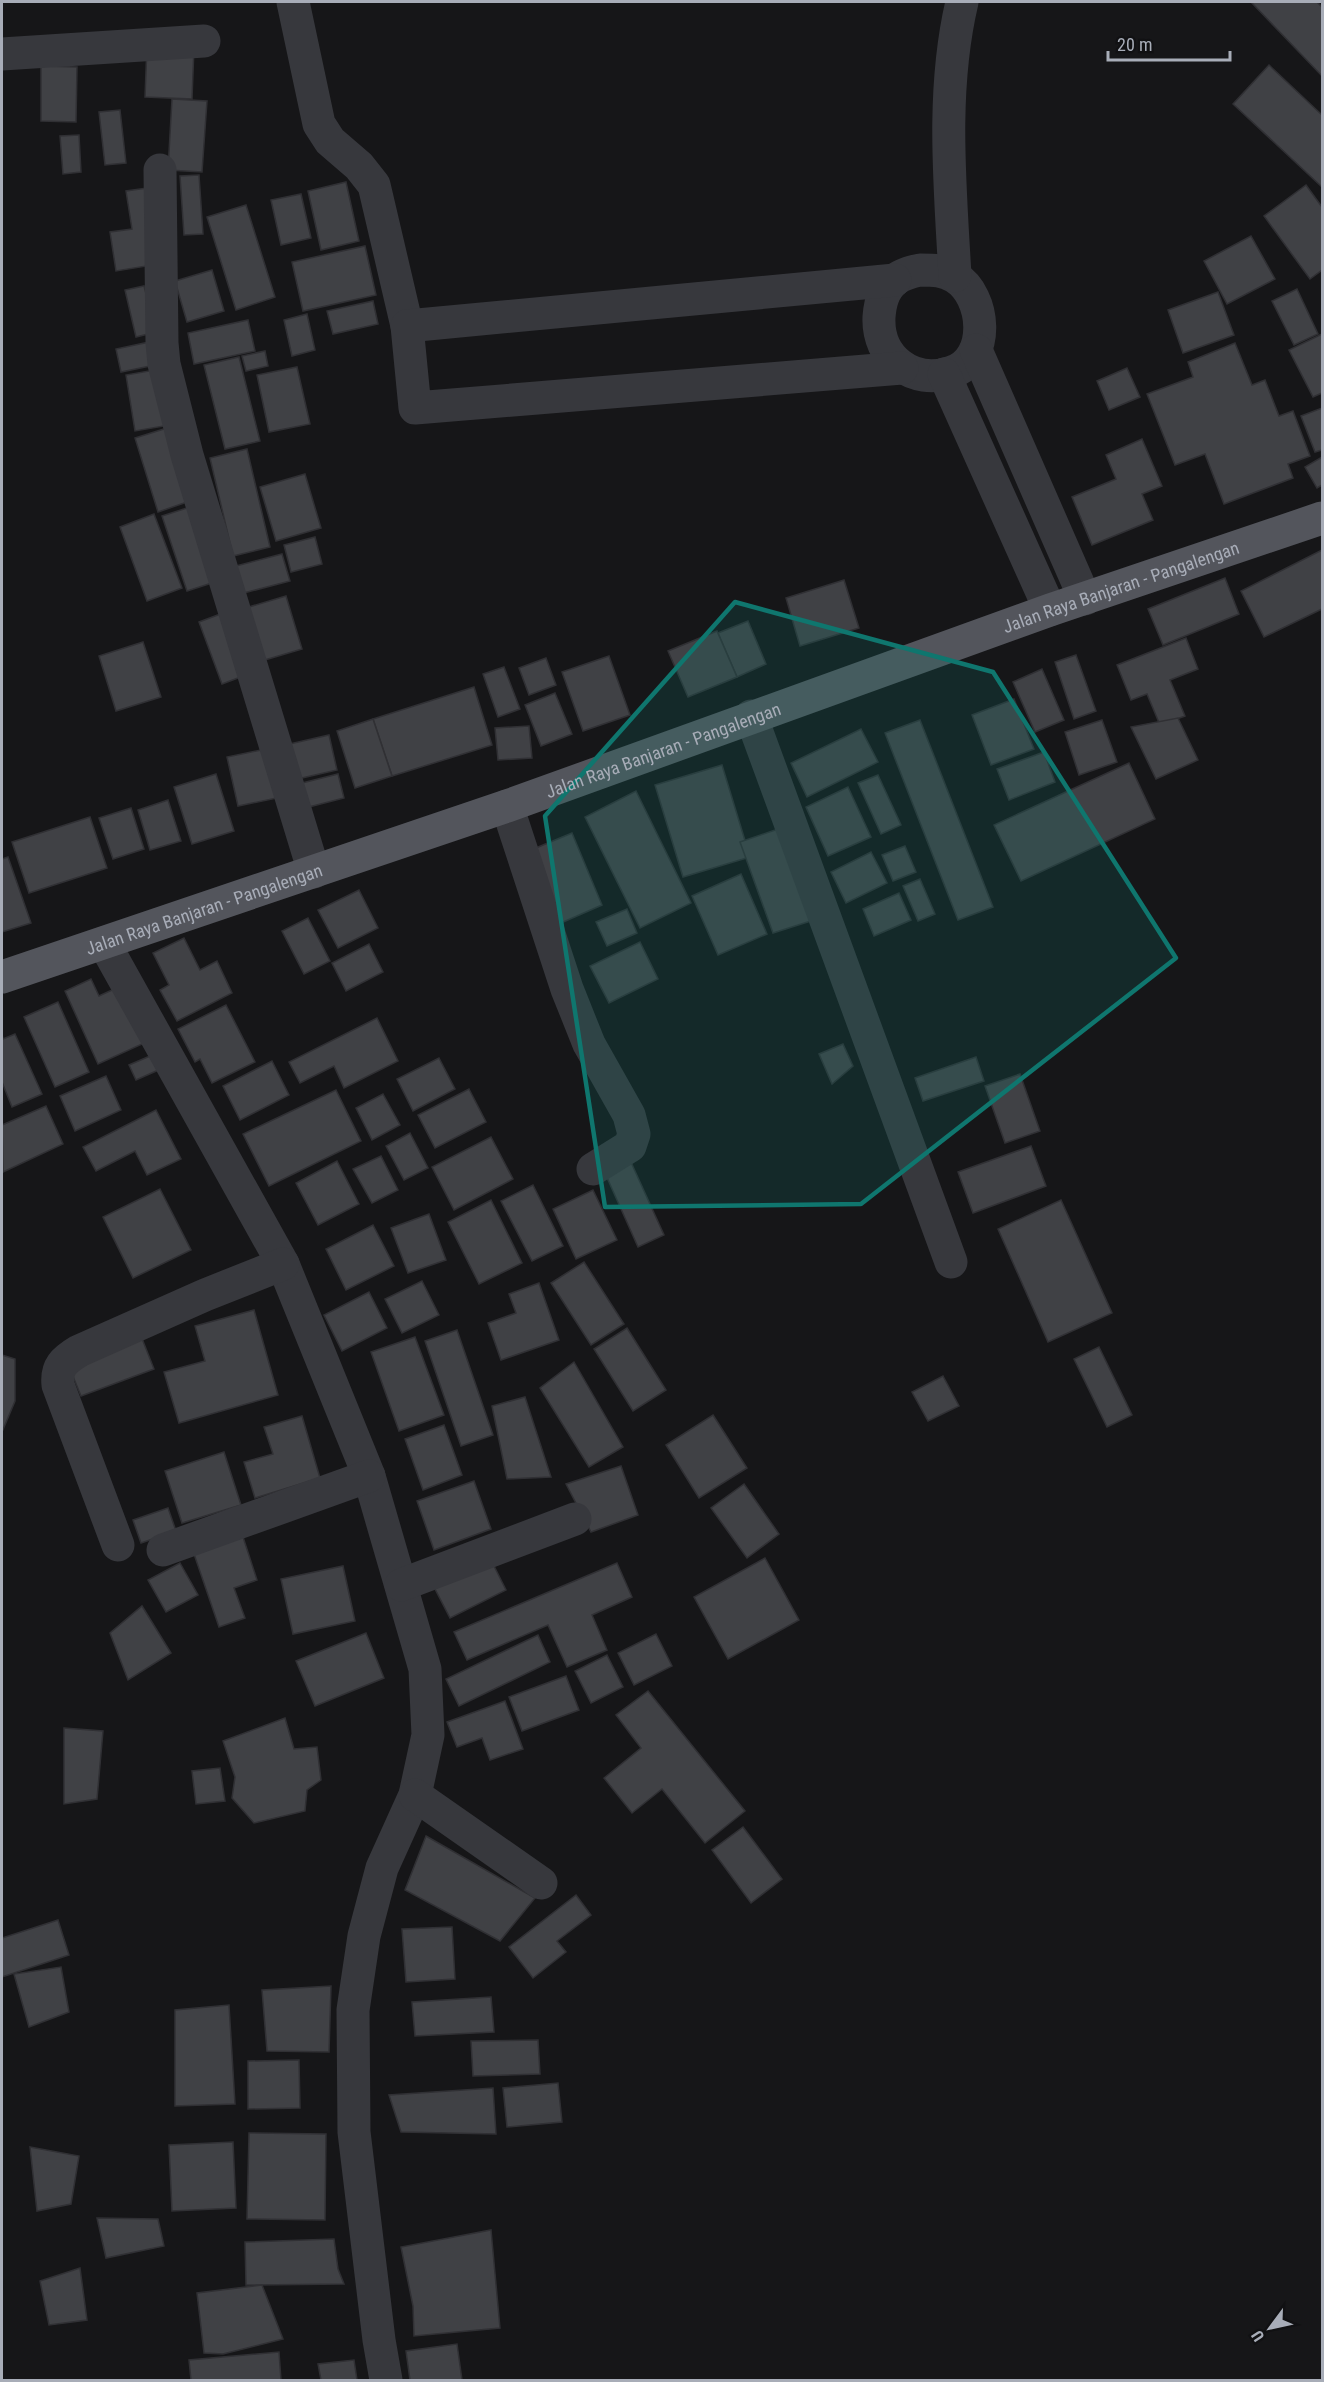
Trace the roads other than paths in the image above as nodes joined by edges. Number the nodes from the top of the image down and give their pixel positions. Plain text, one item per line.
1 (293, 2) edge
2 (962, 2) edge
3 (204, 41) dead end
4 (2, 54) edge
5 (160, 170) dead end
6 (955, 276) junction
7 (895, 280) junction
8 (407, 326) junction
9 (976, 351) junction
10 (902, 368) junction
11 (945, 374) junction
12 (1323, 518) edge
13 (1084, 599) junction
14 (1050, 610) junction
15 (751, 716) junction
16 (507, 806) junction
17 (314, 872) junction
18 (104, 943) junction
19 (2, 977) edge
20 (593, 1169) dead end
21 (951, 1262) dead end
22 (283, 1264) junction
23 (369, 1476) junction
24 (575, 1519) dead end
25 (118, 1545) dead end
26 (163, 1550) dead end
27 (401, 1585) junction
28 (415, 1795) junction
29 (541, 1883) dead end
30 (386, 2380) edge

1 - 8 street
2 - 6 street
3 - 4 street
5 - 17 street
6 - 7 street
6 - 9 street
7 - 8 street
7 - 10 street
8 - 10 street
9 - 11 street
9 - 13 street
10 - 11 street
11 - 14 street
12 - 13 main road, Jalan Raya Banjaran - Pangalengan
13 - 14 main road, Jalan Raya Banjaran - Pangalengan
14 - 15 main road, Jalan Raya Banjaran - Pangalengan
15 - 16 main road, Jalan Raya Banjaran - Pangalengan
15 - 21 street
16 - 17 main road, Jalan Raya Banjaran - Pangalengan
16 - 20 street
17 - 18 main road, Jalan Raya Banjaran - Pangalengan
18 - 19 main road, Jalan Raya Banjaran - Pangalengan
18 - 22 street
22 - 23 street
22 - 25 street
23 - 26 street
23 - 27 street
24 - 27 street
27 - 28 street
28 - 29 street
28 - 30 street

